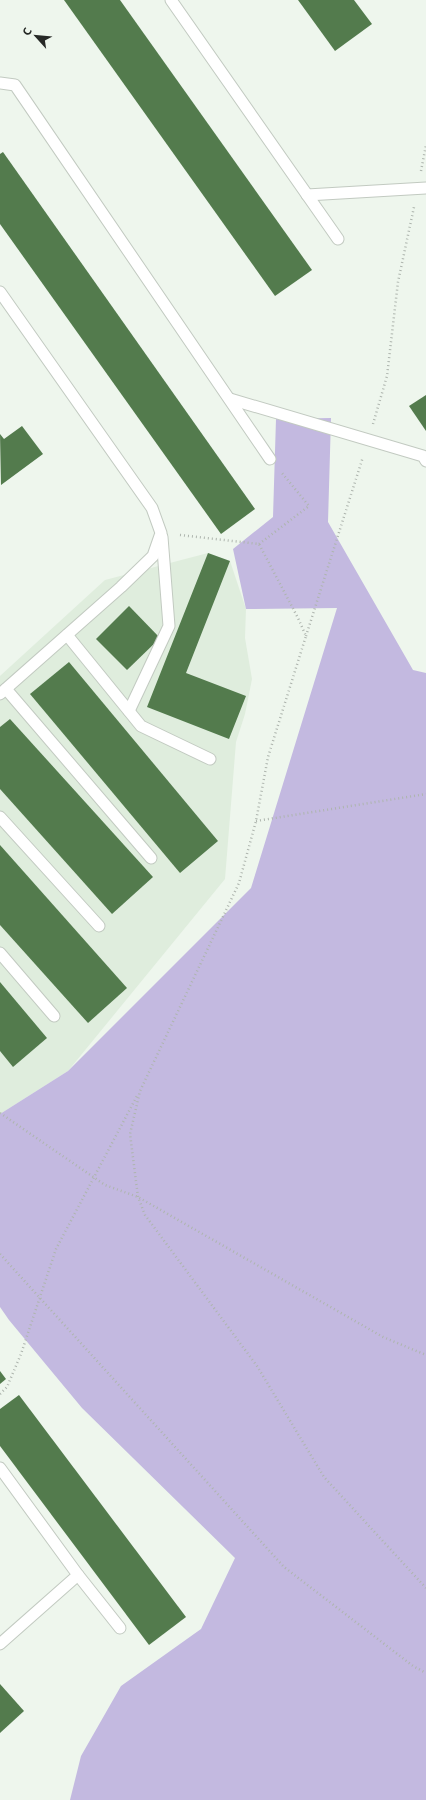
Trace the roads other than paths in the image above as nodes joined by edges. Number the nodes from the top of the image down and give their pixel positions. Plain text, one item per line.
1 (171, 0) edge
2 (0, 83) edge
3 (422, 188) edge
4 (307, 195) junction
5 (338, 239) dead end
6 (0, 292) edge
7 (230, 399) junction
8 (270, 458) road end
9 (426, 461) edge
10 (162, 533) junction
11 (67, 635) junction
12 (3, 692) edge
13 (129, 711) junction
14 (210, 759) dead end
15 (0, 817) edge
16 (151, 858) dead end
17 (99, 926) dead end
18 (0, 953) edge
19 (54, 1016) dead end
20 (0, 1468) edge
21 (78, 1575) junction
22 (120, 1628) dead end
23 (0, 1644) edge

1 - 4 lane
2 - 7 lane
3 - 4 lane
4 - 5 lane
6 - 10 lane
7 - 8 lane
7 - 9 lane
10 - 11 lane
10 - 13 lane
11 - 12 lane
11 - 13 lane
12 - 16 lane
13 - 14 lane
15 - 17 lane
18 - 19 lane
20 - 21 lane
21 - 22 lane
21 - 23 lane

